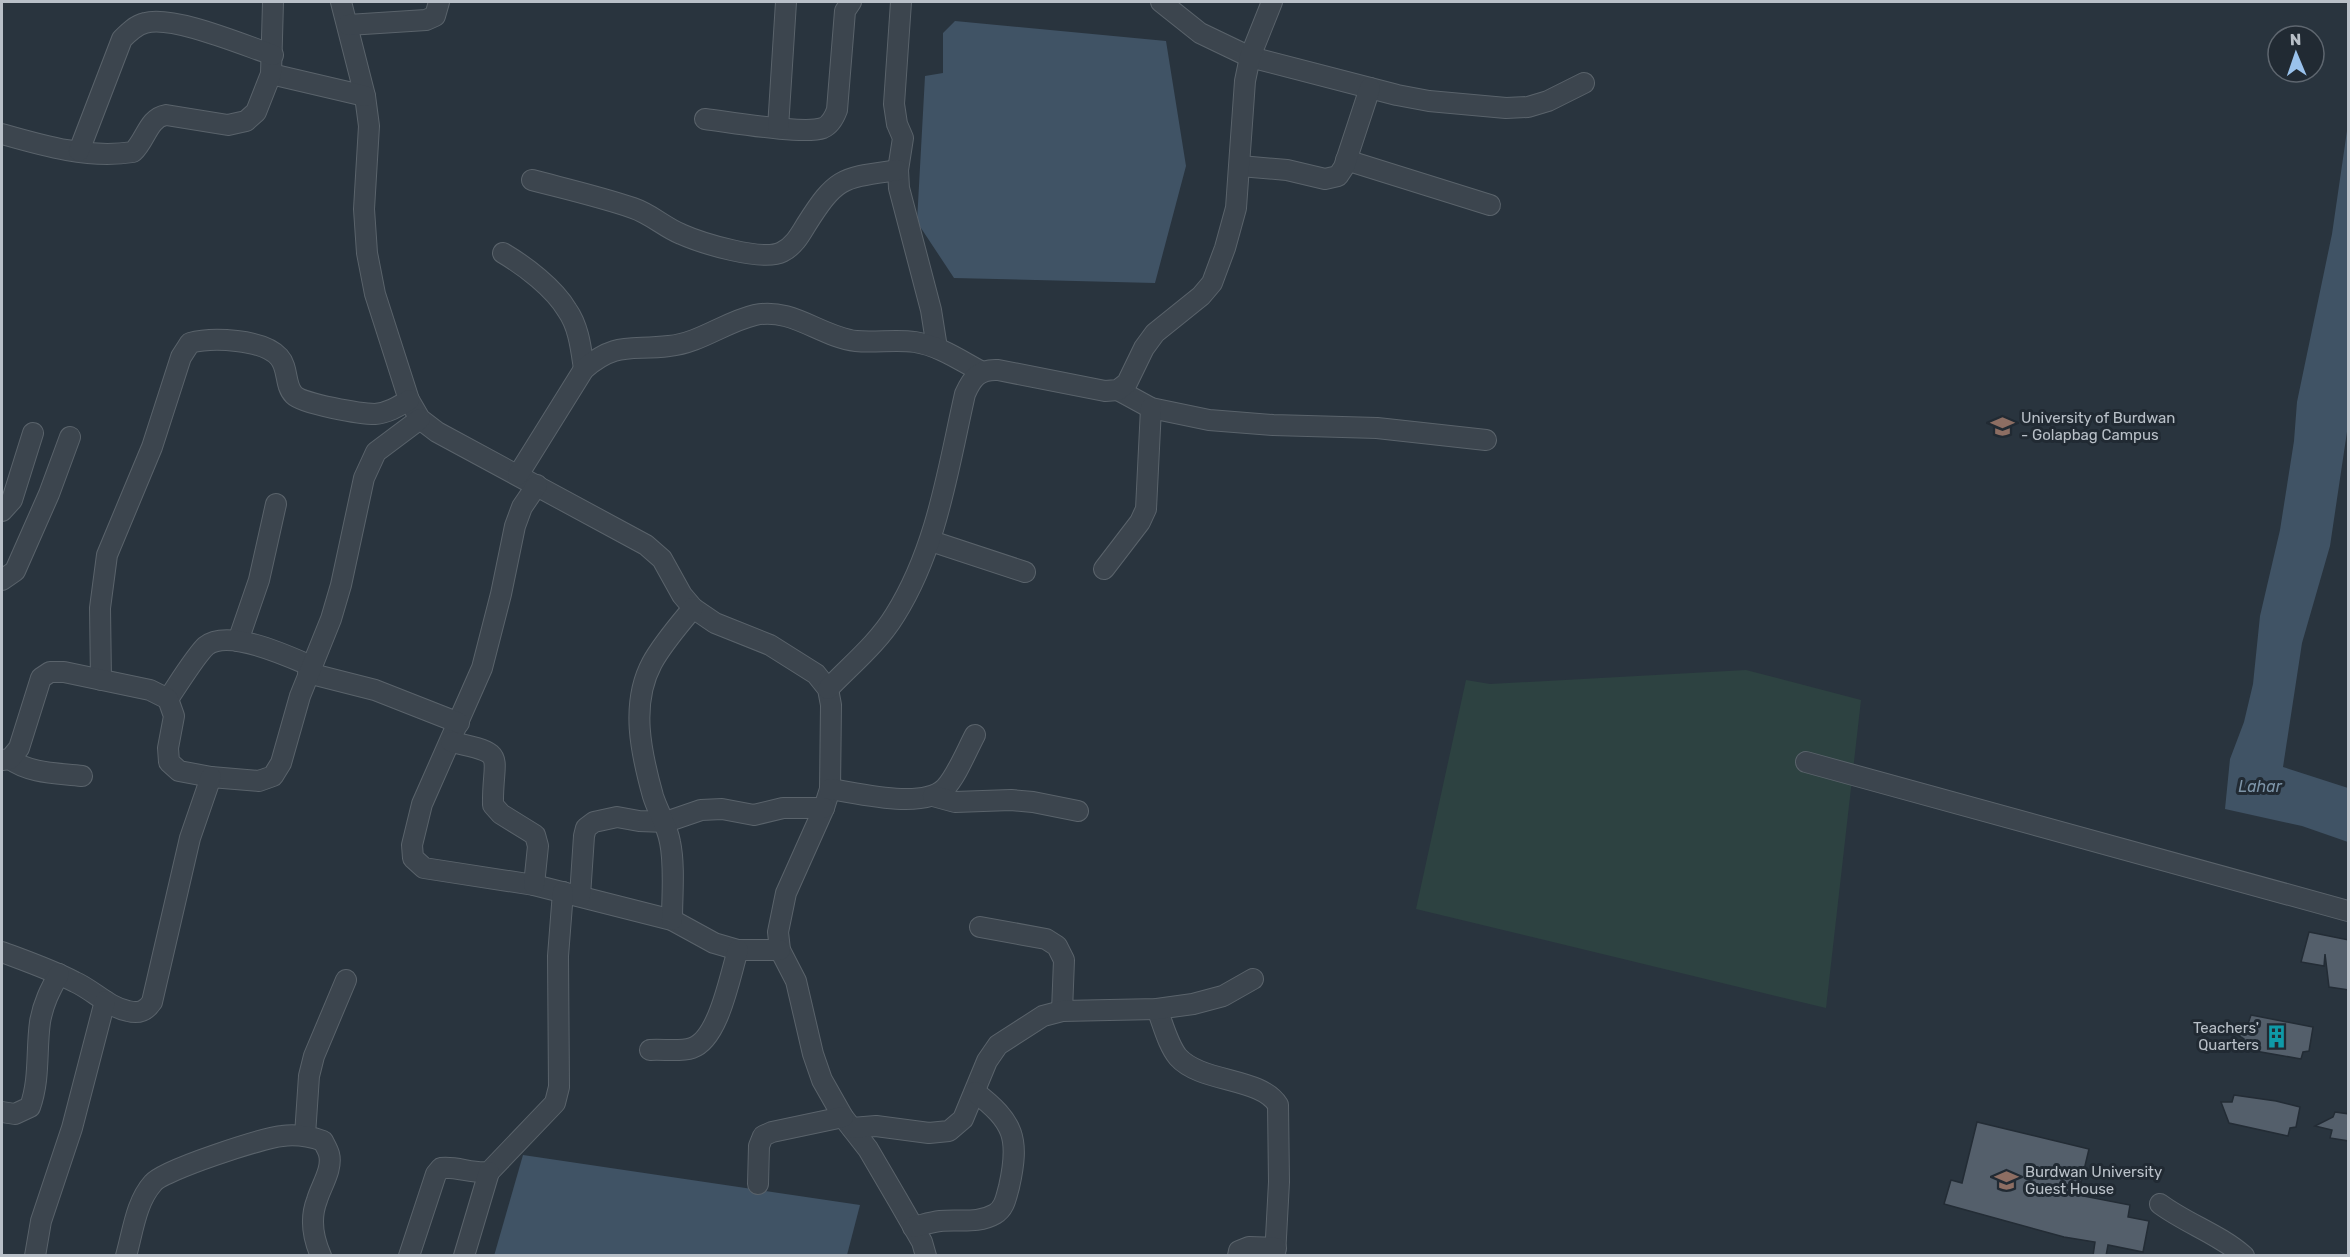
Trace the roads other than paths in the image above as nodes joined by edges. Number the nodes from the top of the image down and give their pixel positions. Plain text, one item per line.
1 (273, 2) edge
2 (341, 2) edge
3 (439, 2) edge
4 (786, 2) edge
5 (850, 2) edge
6 (900, 2) edge
7 (1161, 2) edge
8 (1272, 2) edge
9 (348, 25) junction
10 (1250, 57) junction
11 (272, 64) junction
12 (1584, 83) dead end
13 (1370, 88) junction
14 (364, 96) junction
15 (705, 119) dead end
16 (778, 128) junction
17 (2, 134) edge
18 (79, 151) junction
19 (1346, 160) junction
20 (1240, 166) junction
21 (898, 170) junction
22 (532, 180) dead end
23 (1490, 205) dead end
24 (503, 253) dead end
25 (937, 348) junction
26 (584, 369) junction
27 (982, 372) junction
28 (1118, 390) junction
29 (409, 400) junction
30 (1151, 408) junction
31 (420, 419) junction
32 (33, 433) dead end
33 (69, 437) dead end
34 (1486, 440) dead end
35 (518, 475) junction
36 (537, 485) junction
37 (276, 504) dead end
38 (2, 511) edge
39 (931, 541) junction
40 (1104, 569) dead end
41 (1026, 572) dead end
42 (2, 580) edge
43 (693, 608) junction
44 (238, 641) junction
45 (310, 669) junction
46 (101, 680) junction
47 (828, 689) junction
48 (168, 699) junction
49 (459, 723) junction
50 (975, 735) dead end
51 (451, 742) junction
52 (6, 760) edge
53 (1806, 762) dead end
54 (82, 776) dead end
55 (211, 777) junction
56 (933, 796) junction
57 (827, 799) junction
58 (1078, 811) dead end
59 (666, 822) junction
60 (534, 885) junction
61 (571, 894) junction
62 (2349, 911) edge
63 (672, 920) junction
64 (980, 927) dead end
65 (738, 950) junction
66 (780, 950) junction
67 (2, 952) edge
68 (59, 974) junction
69 (1253, 979) dead end
70 (346, 980) dead end
71 (105, 1001) junction
72 (1157, 1009) junction
73 (1062, 1011) junction
74 (650, 1050) dead end
75 (975, 1092) junction
76 (2, 1112) edge
77 (848, 1123) junction
78 (306, 1135) junction
79 (489, 1172) junction
80 (758, 1184) dead end
81 (2160, 1204) dead end
82 (913, 1227) junction
83 (1276, 1252) edge
84 (35, 1256) edge
85 (126, 1256) edge
86 (321, 1256) edge
87 (409, 1256) edge
88 (464, 1256) edge
89 (926, 1256) edge
90 (1238, 1256) edge
91 (2244, 1256) edge

1 - 11 street
2 - 9 street
3 - 9 street
4 - 16 street
5 - 16 street
6 - 21 street
7 - 10 street
8 - 10 street
9 - 14 street
10 - 13 street
10 - 20 street
11 - 14 street
11 - 18 street
11 - 18 street
12 - 13 street
13 - 19 street
14 - 29 street
15 - 16 street
17 - 18 street
19 - 20 street
19 - 23 street
20 - 28 street
21 - 22 street
21 - 25 street
24 - 26 street
25 - 26 street
25 - 27 street
26 - 35 street
27 - 28 street
27 - 39 street
28 - 30 street
29 - 31 street
29 - 46 street
30 - 34 street
30 - 40 street
31 - 35 street
31 - 45 street
32 - 38 street
33 - 42 street
35 - 36 street
36 - 43 street
36 - 49 street
37 - 44 street
39 - 41 street
39 - 47 street
43 - 47 street
43 - 59 street
44 - 45 street
44 - 48 street
45 - 49 street
45 - 55 street
46 - 48 street
46 - 52 street
47 - 57 street
48 - 55 street
49 - 51 street
50 - 56 street
51 - 60 street
51 - 60 street
52 - 54 street
53 - 62 street
55 - 71 street
56 - 57 street
56 - 58 street
57 - 59 street
57 - 66 street
59 - 61 street
59 - 63 street
60 - 61 street
61 - 63 street
61 - 79 street
63 - 65 street
64 - 73 street
65 - 66 street
65 - 74 street
66 - 77 street
67 - 68 street
68 - 71 street
68 - 76 street
69 - 72 street
70 - 78 street
71 - 84 street
72 - 73 street
72 - 83 street
73 - 75 street
75 - 77 street
75 - 82 street
77 - 80 street
77 - 82 street
78 - 85 street
78 - 86 street
79 - 87 street
79 - 88 street
81 - 91 street
82 - 89 street
83 - 90 street

